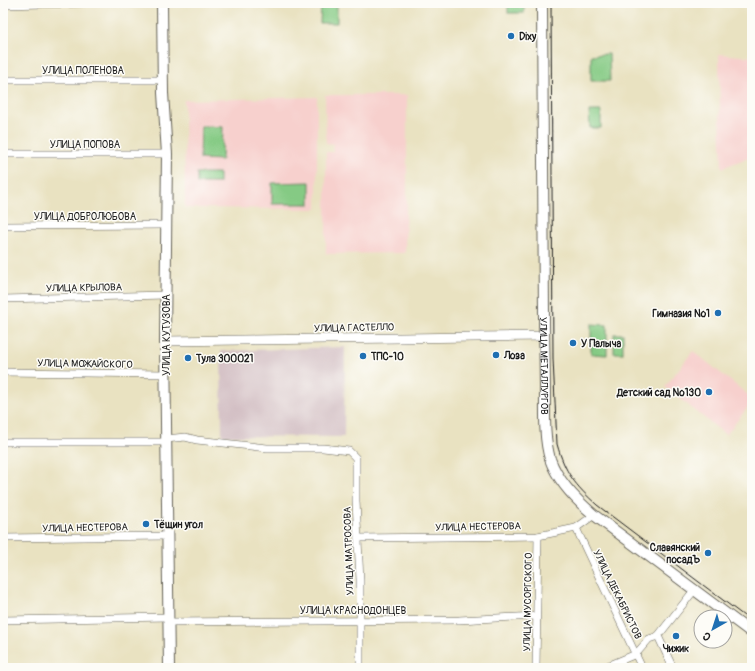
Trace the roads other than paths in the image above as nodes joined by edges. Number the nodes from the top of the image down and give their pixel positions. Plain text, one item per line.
1 (85, 3) edge
2 (162, 3) edge
3 (542, 3) edge
4 (3, 5) edge
5 (3, 80) edge
6 (163, 80) junction
7 (3, 154) edge
8 (167, 154) junction
9 (166, 225) junction
10 (3, 226) edge
11 (166, 295) junction
12 (3, 299) edge
13 (544, 336) junction
14 (165, 341) junction
15 (3, 372) edge
16 (166, 374) junction
17 (166, 441) junction
18 (3, 442) edge
19 (594, 515) junction
20 (576, 528) junction
21 (167, 536) junction
22 (538, 536) junction
23 (3, 538) edge
24 (358, 538) junction
25 (695, 589) junction
26 (536, 616) junction
27 (169, 619) junction
28 (3, 620) edge
29 (360, 620) junction
30 (752, 633) edge
31 (658, 636) junction
32 (636, 654) junction
33 (169, 668) edge
34 (360, 668) edge
35 (536, 668) edge
36 (603, 668) edge
37 (642, 668) edge
38 (673, 668) edge

1 - 4 street
2 - 6 main road, УЛИЦА КУТУЗОВА
3 - 13 main road, УЛИЦА МЕТАЛЛУРГОВ
5 - 6 street, УЛИЦА ПОЛЕНОВА
6 - 8 main road, УЛИЦА КУТУЗОВА
7 - 8 street, УЛИЦА ПОПОВА
8 - 9 main road, УЛИЦА КУТУЗОВА
9 - 10 street, УЛИЦА ДОБРОЛЮБОВА
9 - 11 main road, УЛИЦА КУТУЗОВА
11 - 12 street, УЛИЦА КРЫЛОВА
11 - 14 main road, УЛИЦА КУТУЗОВА
13 - 14 street, УЛИЦА ГАСТЕЛЛО
13 - 19 main road, УЛИЦА МЕТАЛЛУРГОВ
14 - 16 main road, УЛИЦА КУТУЗОВА
15 - 16 street, УЛИЦА МОЖАЙСКОГО
16 - 17 main road, УЛИЦА КУТУЗОВА
17 - 18 street
17 - 21 main road, УЛИЦА КУТУЗОВА
17 - 24 street, УЛИЦА МАТРОСОВА
19 - 20 street, УЛИЦА НЕСТЕРОВА
19 - 25 main road, УЛИЦА МЕТАЛЛУРГОВ
20 - 22 street, УЛИЦА НЕСТЕРОВА
20 - 32 street, УЛИЦА ДЕКАБРИСТОВ
21 - 23 street, УЛИЦА НЕСТЕРОВА
21 - 27 main road, УЛИЦА КУТУЗОВА
22 - 24 street, УЛИЦА НЕСТЕРОВА
22 - 26 street, УЛИЦА МУСОРГСКОГО
24 - 29 street, УЛИЦА МАТРОСОВА
25 - 30 main road, УЛИЦА МЕТАЛЛУРГОВ
25 - 31 street
26 - 29 street, УЛИЦА КРАСНОДОНЦЕВ
26 - 35 street, УЛИЦА МУСОРГСКОГО
27 - 28 street, УЛИЦА КРАСНОДОНЦЕВ
27 - 29 street, УЛИЦА КРАСНОДОНЦЕВ
27 - 33 main road, УЛИЦА КУТУЗОВА
29 - 34 street, УЛИЦА МАТРОСОВА
31 - 32 street
31 - 38 street
32 - 36 street
32 - 37 street, УЛИЦА ДЕКАБРИСТОВ

